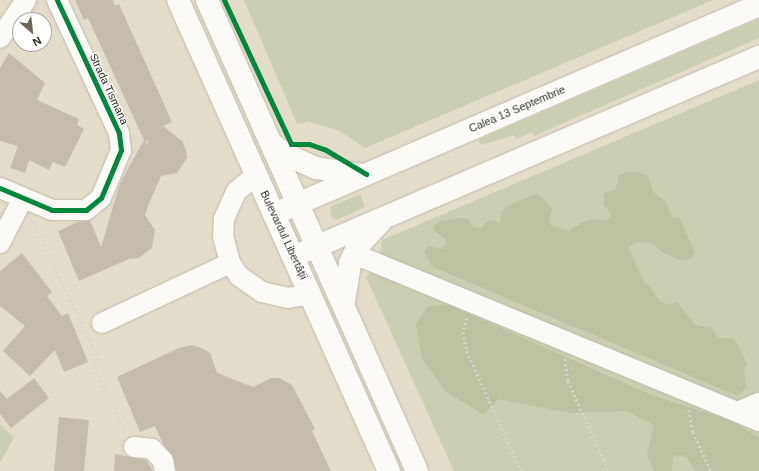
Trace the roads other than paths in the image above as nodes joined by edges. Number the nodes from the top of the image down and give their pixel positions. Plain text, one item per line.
1 (26, 0) edge
2 (57, 0) edge
3 (178, 0) edge
4 (207, 0) edge
5 (759, 5) edge
6 (0, 38) edge
7 (759, 57) edge
8 (273, 145) junction
9 (256, 175) junction
10 (363, 175) junction
11 (0, 188) edge
12 (22, 198) junction
13 (299, 203) junction
14 (274, 214) junction
15 (385, 217) junction
16 (0, 243) edge
17 (319, 246) junction
18 (354, 254) junction
19 (294, 256) junction
20 (230, 263) junction
21 (311, 294) junction
22 (344, 304) junction
23 (102, 323) dead end
24 (759, 403) edge
25 (740, 412) junction
26 (759, 421) edge
27 (134, 446) road end
28 (165, 471) edge
29 (389, 471) edge
30 (417, 471) edge

1 - 6 street
2 - 12 street, Strada Tismana
3 - 9 main road, Bulevardul Libertății
4 - 8 main road
5 - 10 main road, Calea 13 Septembrie
7 - 15 main road
8 - 10 main road
8 - 13 main road
9 - 14 main road, Bulevardul Libertății
9 - 20 street
10 - 13 main road, Calea 13 Septembrie
11 - 12 street, Strada Tismana
12 - 16 street
13 - 14 main road, Calea 13 Septembrie
13 - 17 main road
14 - 19 main road, Bulevardul Libertății
15 - 17 main road
15 - 18 main road
17 - 19 main road
17 - 22 main road
18 - 22 main road
18 - 25 street
19 - 21 main road, Bulevardul Libertății
20 - 21 street
20 - 23 street
21 - 29 main road, Bulevardul Libertății
22 - 30 main road
24 - 25 street
25 - 26 street
27 - 28 street

